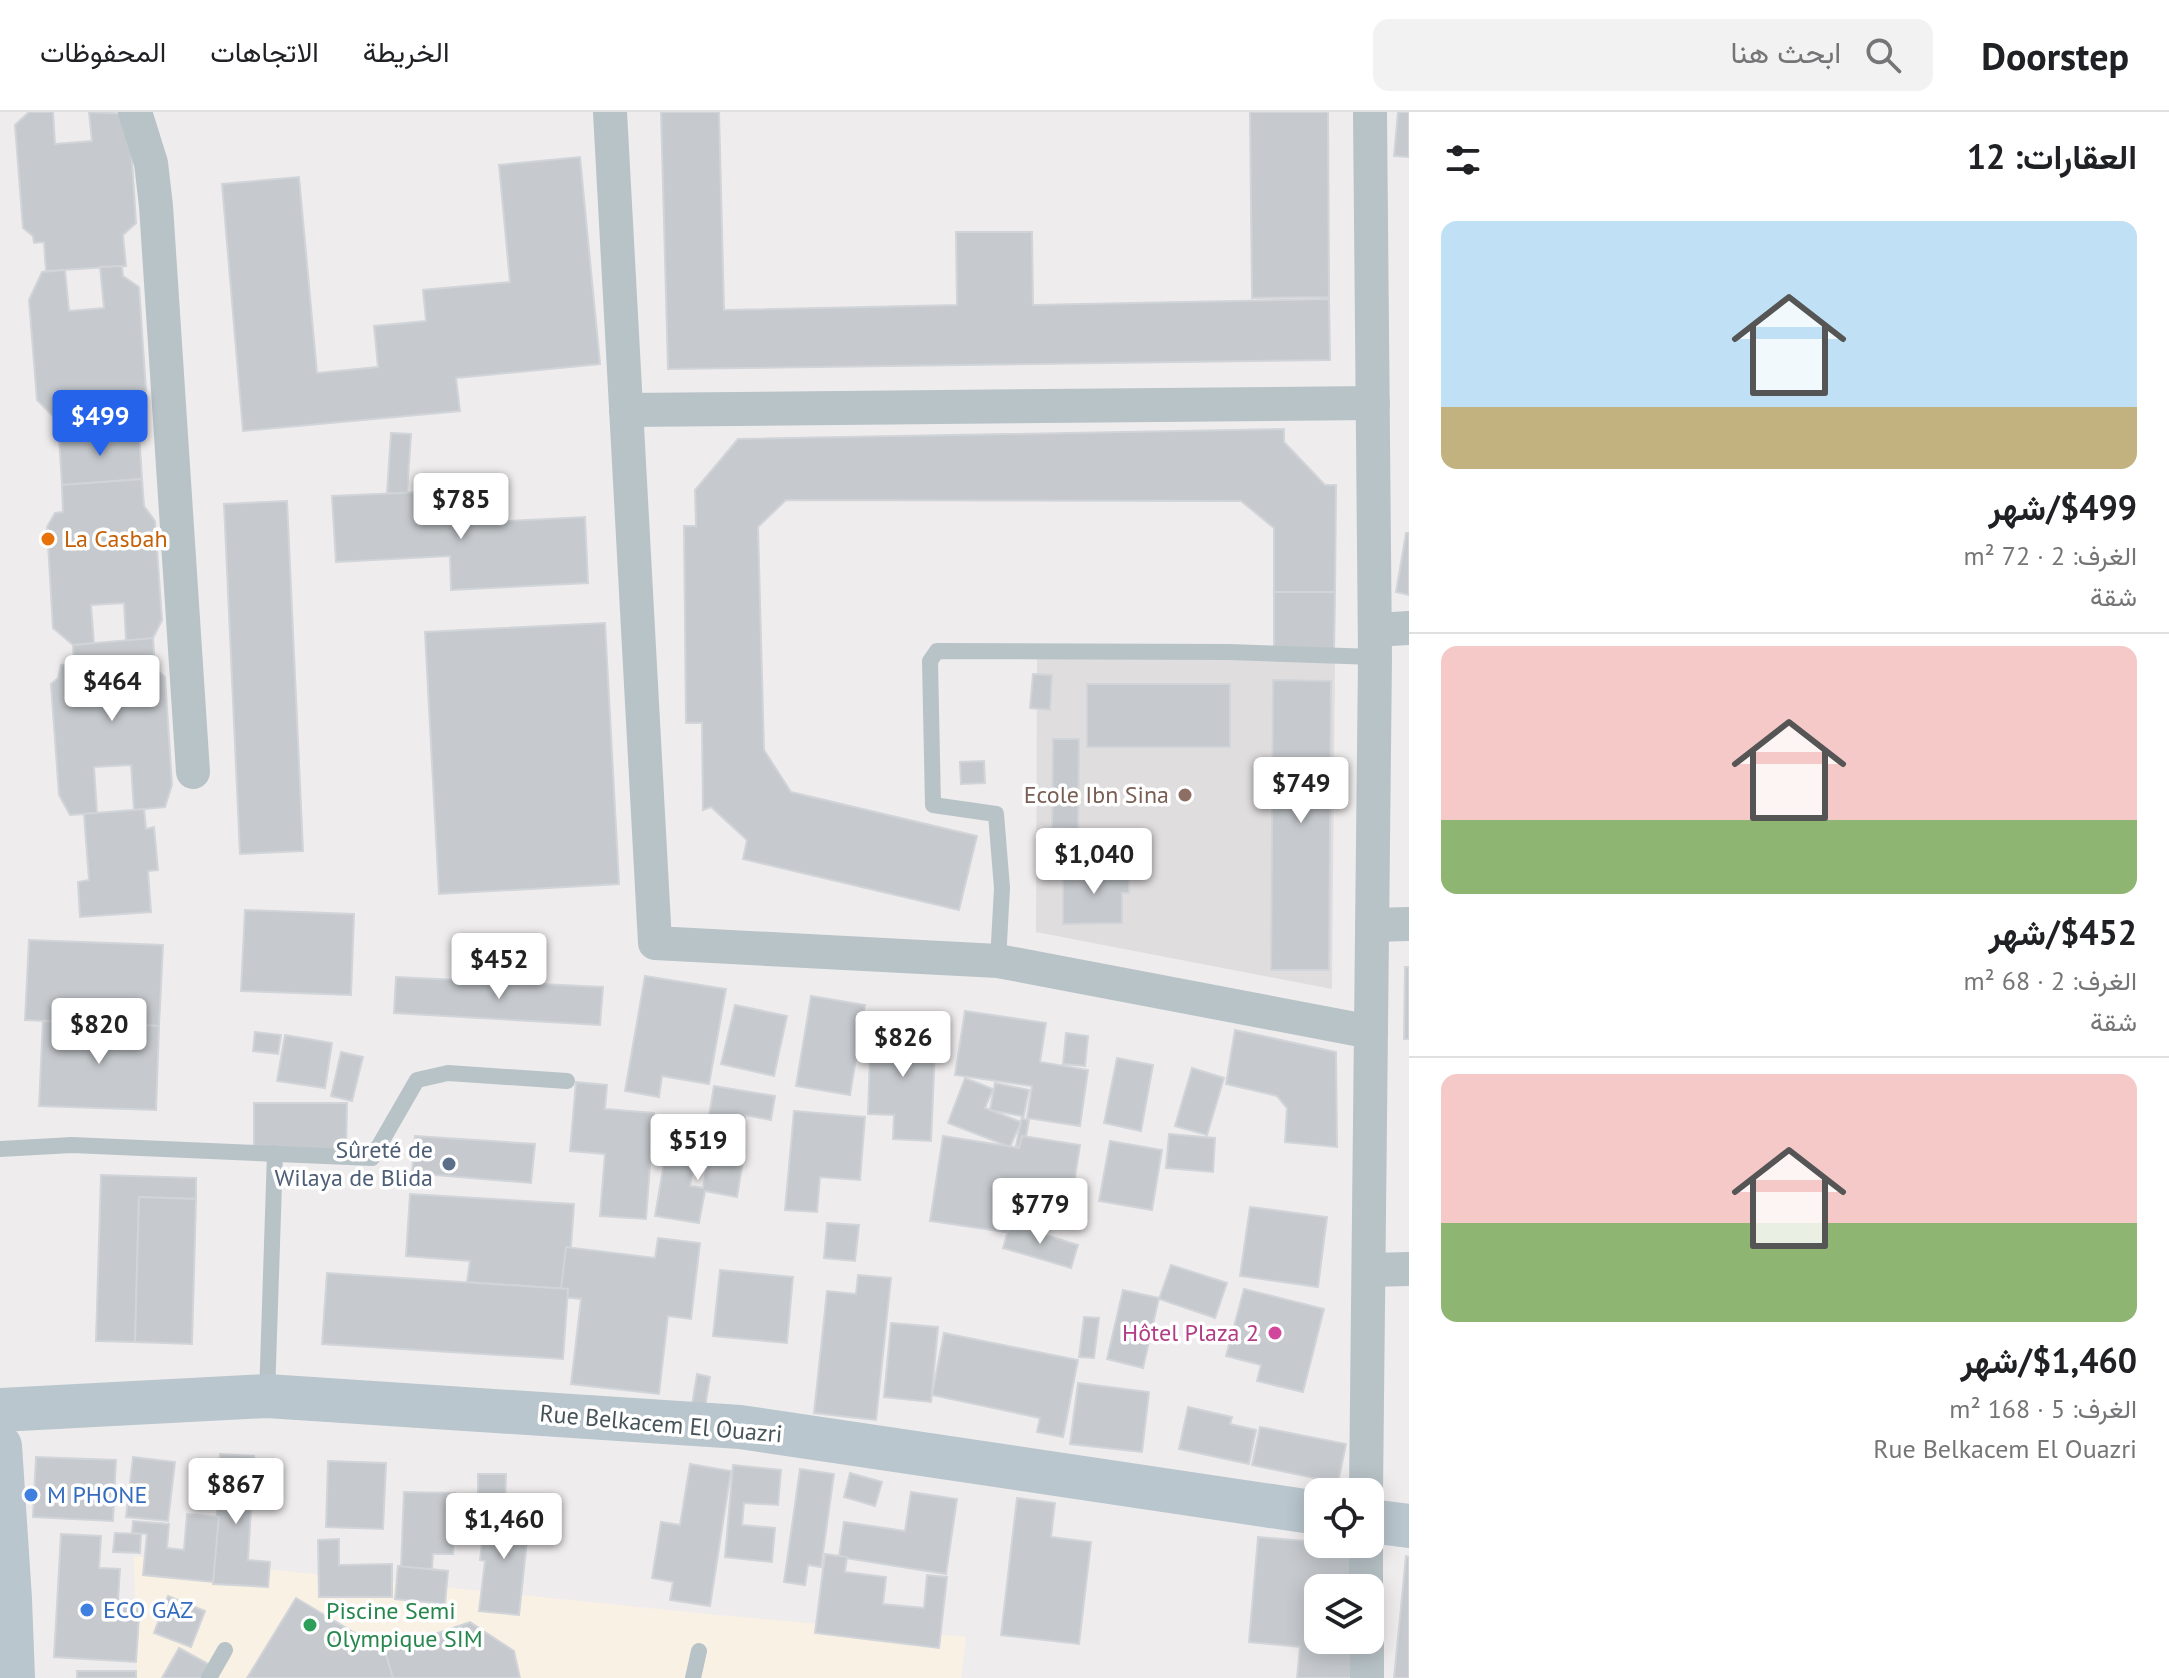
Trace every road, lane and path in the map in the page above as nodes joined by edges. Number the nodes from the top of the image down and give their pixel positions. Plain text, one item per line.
1 (135, 112) edge
2 (610, 112) edge
3 (1370, 112) edge
4 (1373, 403) junction
5 (626, 410) junction
6 (1409, 628) edge
7 (1375, 644) junction
8 (193, 772) dead end
9 (1409, 924) edge
10 (1372, 925) junction
11 (998, 961) junction
12 (1371, 1032) junction
13 (567, 1081) dead end
14 (0, 1149) edge
15 (275, 1153) junction
16 (1409, 1269) edge
17 (1370, 1270) junction
18 (267, 1396) junction
19 (0, 1410) edge
20 (0, 1446) edge
21 (1366, 1478) edge
22 (1304, 1511) edge
23 (1384, 1523) edge
24 (1409, 1526) edge
25 (5, 1600) edge
26 (225, 1650) dead end
27 (699, 1651) dead end
28 (1367, 1654) edge
29 (13, 1678) edge
30 (209, 1678) edge
31 (693, 1678) edge
32 (1367, 1678) edge

1 - 8 street
2 - 5 street
3 - 4 street
4 - 5 street
4 - 7 street
5 - 11 street
6 - 7 street
7 - 10 street
7 - 11 lane
9 - 10 street
10 - 12 street
11 - 12 street
12 - 17 street
13 - 15 lane
14 - 15 lane
15 - 18 lane
16 - 17 street
17 - 21 street
18 - 19 street, Rue Belkacem El Ouazri
18 - 22 street, Rue Belkacem El Ouazri
20 - 25 street
23 - 24 street
25 - 29 street
26 - 30 lane
27 - 31 lane
28 - 32 street

